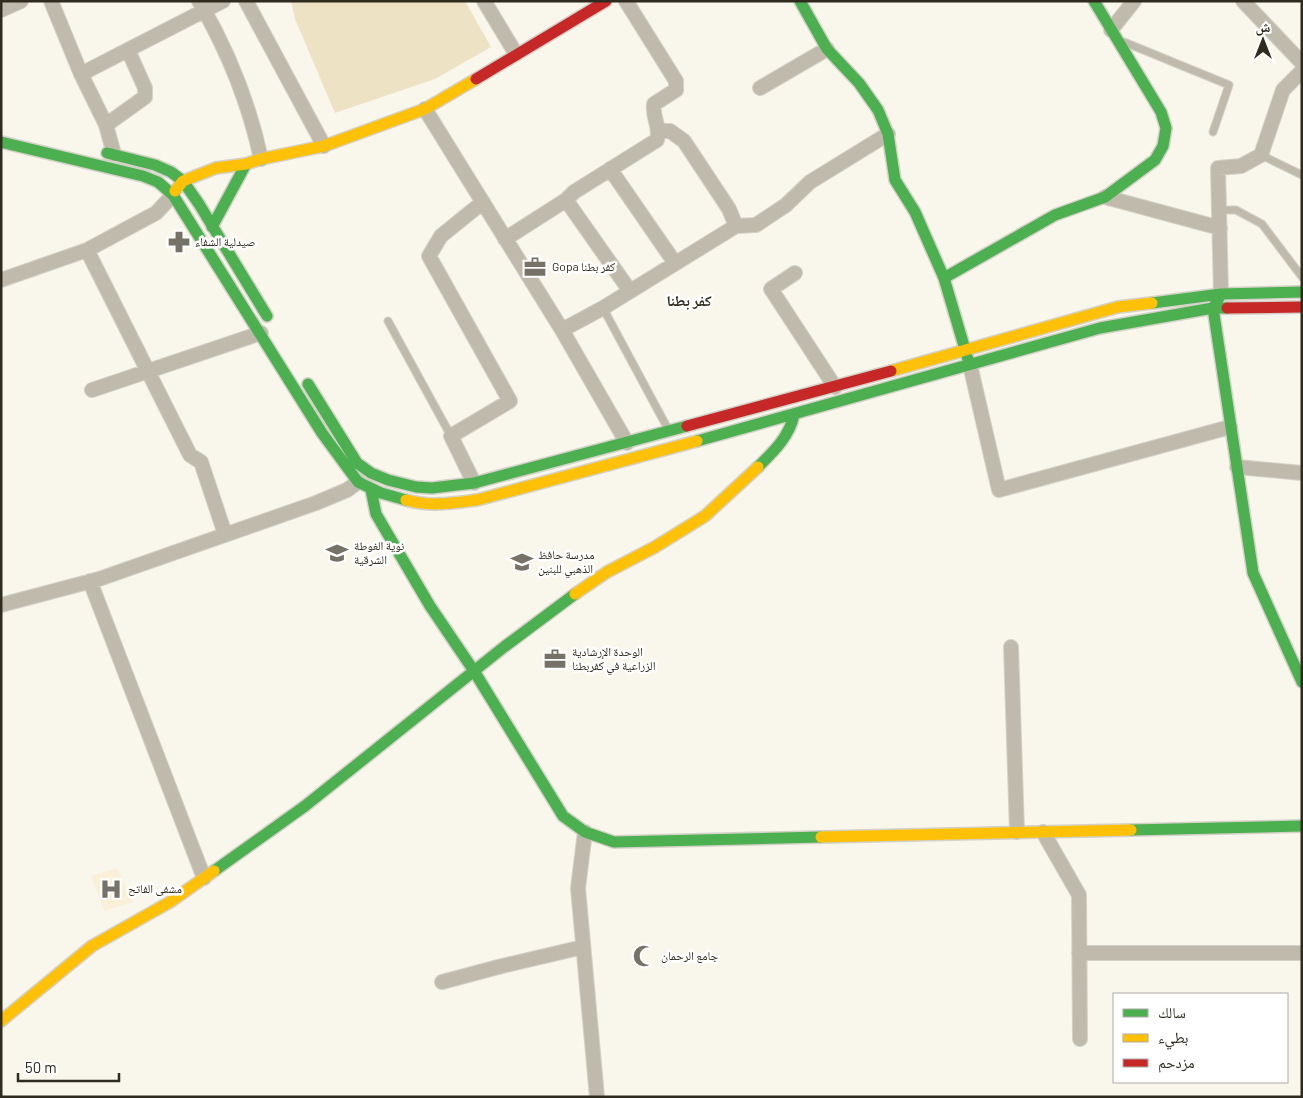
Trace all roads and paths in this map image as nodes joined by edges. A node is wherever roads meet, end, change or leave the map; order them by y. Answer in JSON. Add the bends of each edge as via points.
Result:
{"nodes":[{"id":1,"x":21,"y":1,"type":"edge"},
{"id":2,"x":51,"y":1,"type":"edge"},
{"id":3,"x":223,"y":1,"type":"edge"},
{"id":4,"x":246,"y":1,"type":"edge"},
{"id":5,"x":484,"y":1,"type":"edge"},
{"id":6,"x":606,"y":1,"type":"edge"},
{"id":7,"x":626,"y":1,"type":"edge"},
{"id":8,"x":800,"y":1,"type":"edge"},
{"id":9,"x":1094,"y":1,"type":"edge"},
{"id":10,"x":1134,"y":1,"type":"edge"},
{"id":11,"x":1243,"y":1,"type":"edge"},
{"id":12,"x":202,"y":6,"type":"edge"},
{"id":13,"x":1,"y":10,"type":"edge"},
{"id":14,"x":1114,"y":34,"type":"junction"},
{"id":15,"x":827,"y":49,"type":"junction"},
{"id":16,"x":128,"y":50,"type":"junction"},
{"id":17,"x":516,"y":54,"type":"junction"},
{"id":18,"x":1302,"y":63,"type":"edge"},
{"id":19,"x":1302,"y":71,"type":"edge"},
{"id":20,"x":81,"y":74,"type":"junction"},
{"id":21,"x":760,"y":88,"type":"dead end"},
{"id":22,"x":425,"y":109,"type":"junction"},
{"id":23,"x":106,"y":125,"type":"junction"},
{"id":24,"x":660,"y":131,"type":"junction"},
{"id":25,"x":1213,"y":132,"type":"dead end"},
{"id":26,"x":888,"y":134,"type":"junction"},
{"id":27,"x":1,"y":142,"type":"edge"},
{"id":28,"x":324,"y":146,"type":"junction"},
{"id":29,"x":95,"y":150,"type":"dead end"},
{"id":30,"x":114,"y":154,"type":"junction"},
{"id":31,"x":1261,"y":155,"type":"junction"},
{"id":32,"x":260,"y":159,"type":"junction"},
{"id":33,"x":246,"y":164,"type":"junction"},
{"id":34,"x":610,"y":169,"type":"junction"},
{"id":35,"x":1302,"y":175,"type":"edge"},
{"id":36,"x":183,"y":181,"type":"junction"},
{"id":37,"x":172,"y":195,"type":"junction"},
{"id":38,"x":1105,"y":197,"type":"junction"},
{"id":39,"x":566,"y":200,"type":"junction"},
{"id":40,"x":482,"y":202,"type":"junction"},
{"id":41,"x":1219,"y":210,"type":"junction"},
{"id":42,"x":736,"y":226,"type":"junction"},
{"id":43,"x":212,"y":227,"type":"junction"},
{"id":44,"x":1220,"y":228,"type":"junction"},
{"id":45,"x":505,"y":239,"type":"junction"},
{"id":46,"x":87,"y":250,"type":"junction"},
{"id":47,"x":675,"y":263,"type":"junction"},
{"id":48,"x":795,"y":273,"type":"dead end"},
{"id":49,"x":1302,"y":277,"type":"edge"},
{"id":50,"x":944,"y":278,"type":"junction"},
{"id":51,"x":1,"y":280,"type":"edge"},
{"id":52,"x":630,"y":291,"type":"junction"},
{"id":53,"x":1302,"y":292,"type":"edge"},
{"id":54,"x":1220,"y":294,"type":"junction"},
{"id":55,"x":1302,"y":307,"type":"edge"},
{"id":56,"x":603,"y":308,"type":"junction"},
{"id":57,"x":1213,"y":308,"type":"junction"},
{"id":58,"x":388,"y":321,"type":"dead end"},
{"id":59,"x":270,"y":322,"type":"dead end"},
{"id":60,"x":562,"y":330,"type":"junction"},
{"id":61,"x":261,"y":333,"type":"junction"},
{"id":62,"x":966,"y":350,"type":"junction"},
{"id":63,"x":970,"y":365,"type":"junction"},
{"id":64,"x":301,"y":371,"type":"dead end"},
{"id":65,"x":147,"y":372,"type":"junction"},
{"id":66,"x":835,"y":387,"type":"junction"},
{"id":67,"x":92,"y":390,"type":"dead end"},
{"id":68,"x":794,"y":415,"type":"junction"},
{"id":69,"x":1230,"y":427,"type":"junction"},
{"id":70,"x":670,"y":431,"type":"junction"},
{"id":71,"x":452,"y":436,"type":"junction"},
{"id":72,"x":627,"y":442,"type":"junction"},
{"id":73,"x":1236,"y":467,"type":"junction"},
{"id":74,"x":1302,"y":474,"type":"edge"},
{"id":75,"x":358,"y":482,"type":"junction"},
{"id":76,"x":474,"y":483,"type":"junction"},
{"id":77,"x":371,"y":490,"type":"junction"},
{"id":78,"x":225,"y":534,"type":"junction"},
{"id":79,"x":90,"y":581,"type":"junction"},
{"id":80,"x":1,"y":605,"type":"edge"},
{"id":81,"x":1011,"y":647,"type":"dead end"},
{"id":82,"x":474,"y":671,"type":"junction"},
{"id":83,"x":1302,"y":682,"type":"edge"},
{"id":84,"x":1302,"y":826,"type":"edge"},
{"id":85,"x":585,"y":832,"type":"junction"},
{"id":86,"x":1017,"y":832,"type":"junction"},
{"id":87,"x":1043,"y":832,"type":"junction"},
{"id":88,"x":204,"y":878,"type":"junction"},
{"id":89,"x":583,"y":947,"type":"junction"},
{"id":90,"x":1079,"y":953,"type":"junction"},
{"id":91,"x":1302,"y":953,"type":"edge"},
{"id":92,"x":442,"y":982,"type":"dead end"},
{"id":93,"x":1,"y":1021,"type":"edge"},
{"id":94,"x":1080,"y":1039,"type":"dead end"},
{"id":95,"x":598,"y":1097,"type":"edge"}],
"edges":[{"from":1,"to":13,"type":"street"},
{"from":2,"to":20,"type":"street"},
{"from":3,"to":12,"type":"street"},
{"from":4,"to":28,"type":"street"},
{"from":5,"to":17,"type":"street"},
{"from":6,"to":17,"type":"street"},
{"from":7,"to":24,"type":"street","via":[[676,82],[676,90],[654,104],[653,114]]},
{"from":8,"to":15,"type":"street"},
{"from":9,"to":14,"type":"street"},
{"from":10,"to":14,"type":"street"},
{"from":11,"to":18,"type":"street"},
{"from":12,"to":16,"type":"street"},
{"from":12,"to":32,"type":"street","via":[[238,78],[254,124]]},
{"from":14,"to":25,"type":"lane","via":[[1229,85]]},
{"from":14,"to":38,"type":"street","via":[[1161,112],[1166,128],[1163,146],[1155,160]]},
{"from":15,"to":21,"type":"street"},
{"from":15,"to":26,"type":"street","via":[[860,83],[878,110]]},
{"from":16,"to":20,"type":"street"},
{"from":16,"to":23,"type":"street","via":[[145,88],[145,97]]},
{"from":17,"to":22,"type":"street"},
{"from":19,"to":31,"type":"street","via":[[1283,90]]},
{"from":20,"to":23,"type":"street"},
{"from":22,"to":28,"type":"street"},
{"from":22,"to":40,"type":"street"},
{"from":23,"to":30,"type":"street"},
{"from":24,"to":34,"type":"street","via":[[657,140]]},
{"from":24,"to":42,"type":"street","via":[[670,131],[684,141]]},
{"from":26,"to":42,"type":"street","via":[[810,182],[756,225]]},
{"from":26,"to":50,"type":"street","via":[[895,180],[915,212]]},
{"from":27,"to":37,"type":"street","via":[[135,174],[158,182]]},
{"from":28,"to":32,"type":"street"},
{"from":29,"to":30,"type":"street"},
{"from":30,"to":36,"type":"street","via":[[155,165]]},
{"from":31,"to":35,"type":"lane"},
{"from":31,"to":41,"type":"street","via":[[1241,166],[1218,168]]},
{"from":32,"to":33,"type":"street"},
{"from":33,"to":36,"type":"street","via":[[216,168]]},
{"from":33,"to":43,"type":"street"},
{"from":34,"to":39,"type":"street"},
{"from":34,"to":47,"type":"street"},
{"from":36,"to":37,"type":"street"},
{"from":36,"to":43,"type":"street"},
{"from":37,"to":46,"type":"street","via":[[156,213]]},
{"from":37,"to":61,"type":"street"},
{"from":38,"to":44,"type":"street"},
{"from":38,"to":50,"type":"street","via":[[1055,215]]},
{"from":39,"to":45,"type":"street"},
{"from":39,"to":52,"type":"street"},
{"from":40,"to":45,"type":"street"},
{"from":40,"to":71,"type":"street","via":[[442,236],[429,256],[510,401]]},
{"from":41,"to":44,"type":"street"},
{"from":41,"to":49,"type":"lane","via":[[1236,210],[1262,224]]},
{"from":42,"to":47,"type":"street"},
{"from":43,"to":59,"type":"street"},
{"from":44,"to":54,"type":"street"},
{"from":45,"to":60,"type":"street"},
{"from":46,"to":51,"type":"street"},
{"from":46,"to":65,"type":"street"},
{"from":47,"to":52,"type":"street"},
{"from":48,"to":66,"type":"street","via":[[772,289]]},
{"from":50,"to":62,"type":"street"},
{"from":52,"to":56,"type":"street"},
{"from":53,"to":54,"type":"street"},
{"from":54,"to":57,"type":"street"},
{"from":54,"to":62,"type":"street","via":[[1118,307]]},
{"from":55,"to":57,"type":"street"},
{"from":56,"to":60,"type":"street"},
{"from":56,"to":70,"type":"lane"},
{"from":57,"to":63,"type":"street","via":[[1100,328]]},
{"from":57,"to":69,"type":"street"},
{"from":58,"to":71,"type":"lane"},
{"from":60,"to":72,"type":"street"},
{"from":61,"to":65,"type":"street"},
{"from":61,"to":75,"type":"street","via":[[322,433]]},
{"from":62,"to":63,"type":"street"},
{"from":62,"to":66,"type":"street"},
{"from":63,"to":68,"type":"street"},
{"from":63,"to":69,"type":"street","via":[[999,490]]},
{"from":64,"to":76,"type":"street","via":[[357,463],[371,473],[416,487]]},
{"from":65,"to":67,"type":"street"},
{"from":65,"to":78,"type":"street","via":[[190,455],[201,462]]},
{"from":66,"to":70,"type":"street"},
{"from":68,"to":77,"type":"street","via":[[477,500],[419,504]]},
{"from":68,"to":82,"type":"street","via":[[791,428],[779,446],[705,516],[608,572]]},
{"from":69,"to":73,"type":"street"},
{"from":70,"to":72,"type":"street"},
{"from":71,"to":76,"type":"street"},
{"from":72,"to":76,"type":"street"},
{"from":73,"to":74,"type":"street"},
{"from":73,"to":83,"type":"street","via":[[1253,573]]},
{"from":75,"to":77,"type":"street"},
{"from":75,"to":78,"type":"street","via":[[316,503]]},
{"from":77,"to":82,"type":"street","via":[[376,514],[430,606]]},
{"from":78,"to":79,"type":"street"},
{"from":79,"to":80,"type":"street"},
{"from":79,"to":88,"type":"street"},
{"from":81,"to":86,"type":"street"},
{"from":82,"to":85,"type":"street","via":[[563,816]]},
{"from":82,"to":88,"type":"street","via":[[305,806]]},
{"from":84,"to":87,"type":"street"},
{"from":85,"to":86,"type":"street","via":[[614,842]]},
{"from":85,"to":89,"type":"street","via":[[578,888]]},
{"from":86,"to":87,"type":"street"},
{"from":87,"to":90,"type":"street","via":[[1079,895]]},
{"from":88,"to":93,"type":"street","via":[[170,902],[92,946]]},
{"from":89,"to":92,"type":"street"},
{"from":89,"to":95,"type":"street"},
{"from":90,"to":91,"type":"street"},
{"from":90,"to":94,"type":"street"}]}
